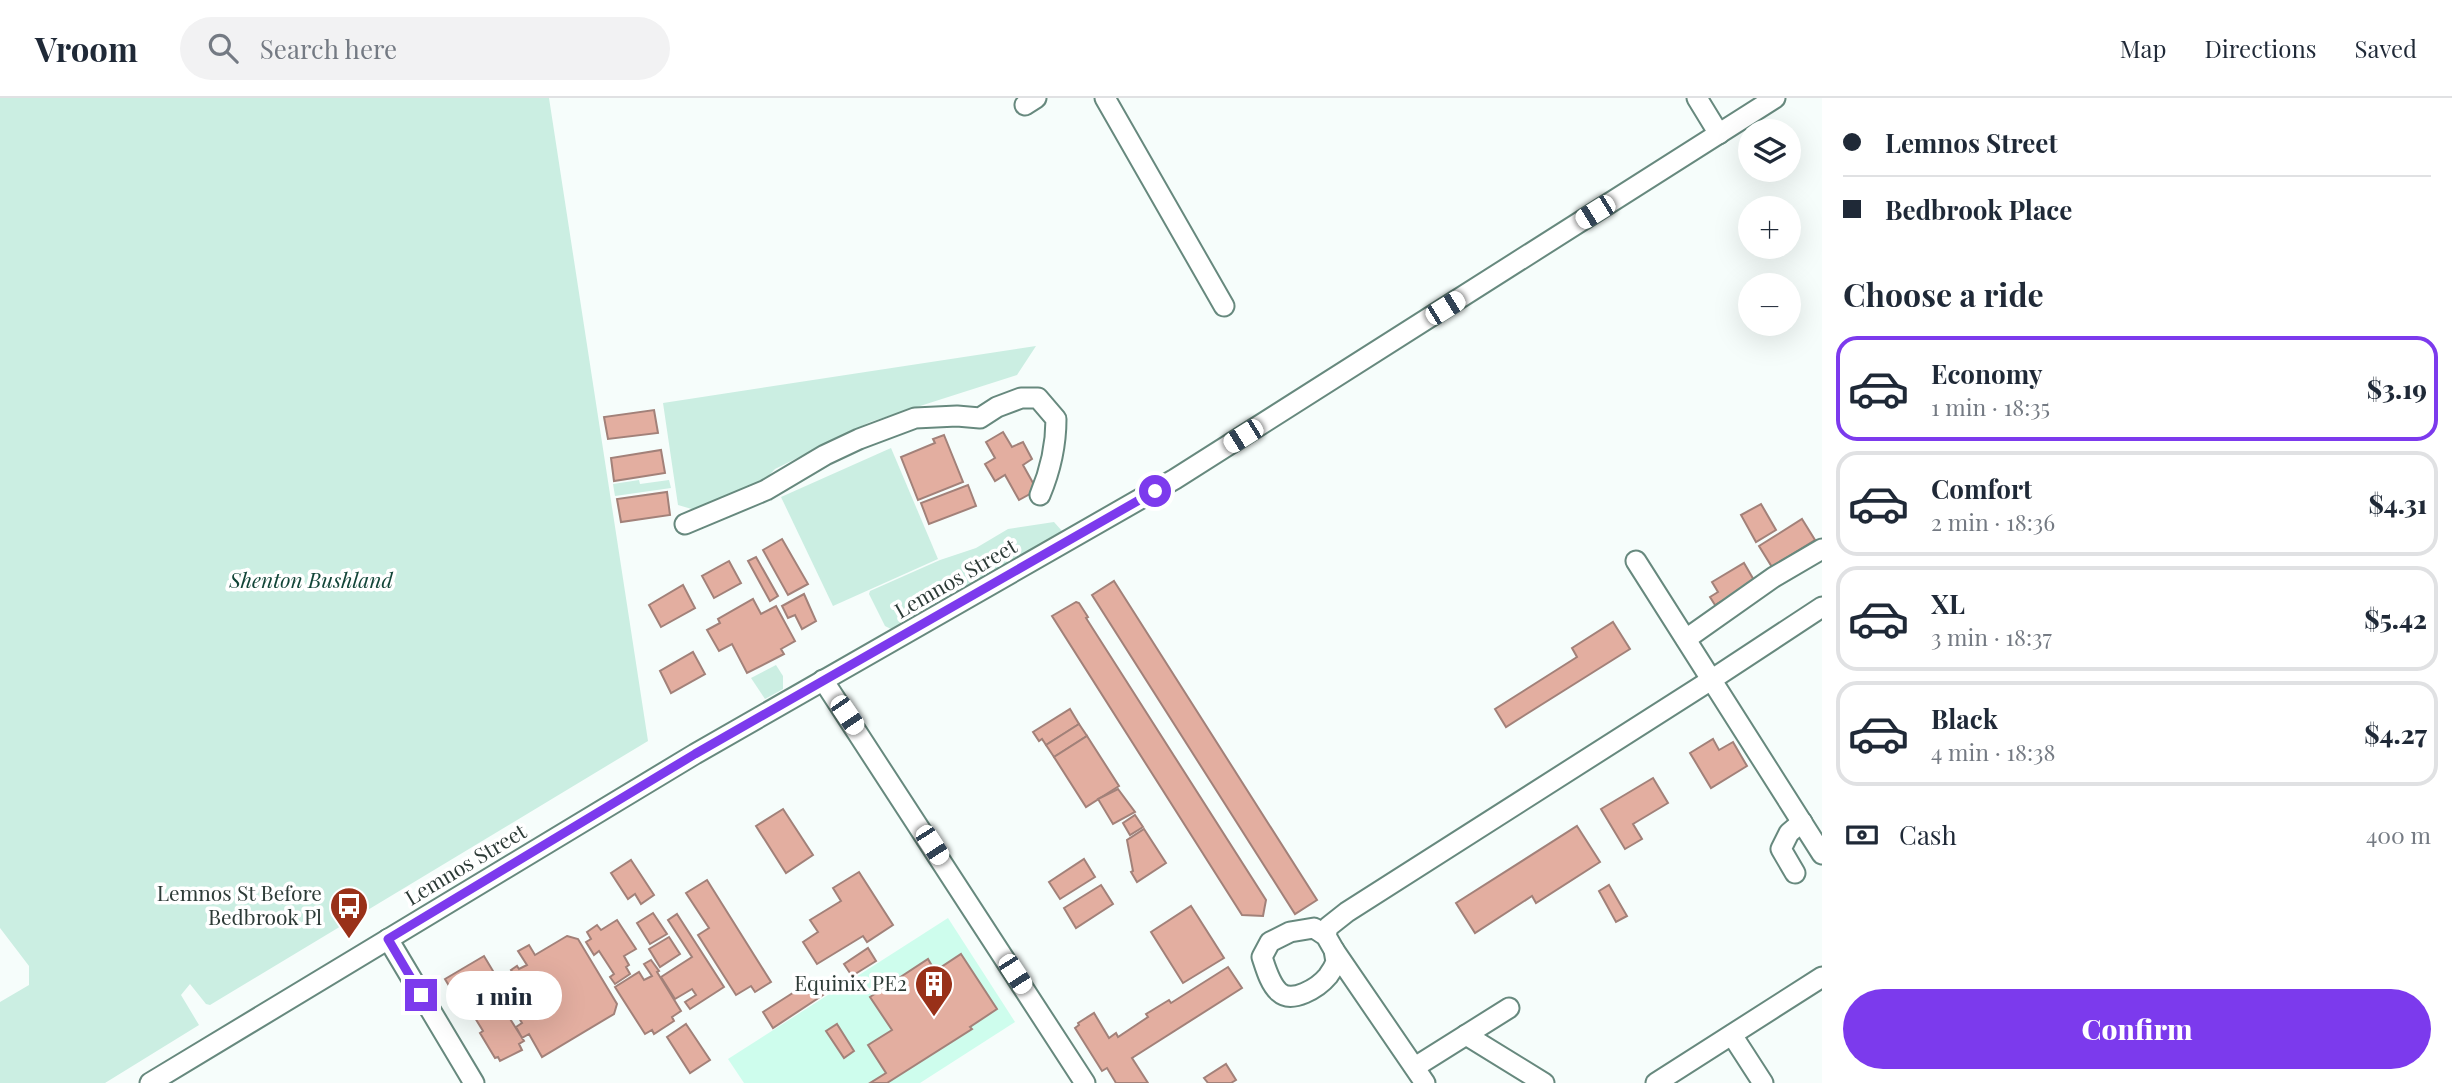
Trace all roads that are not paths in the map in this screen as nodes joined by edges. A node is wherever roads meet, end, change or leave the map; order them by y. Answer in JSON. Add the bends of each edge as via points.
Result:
{"nodes":[{"id":1,"x":1105,"y":98,"type":"edge"},
{"id":2,"x":1697,"y":98,"type":"edge"},
{"id":3,"x":1775,"y":98,"type":"edge"},
{"id":4,"x":1719,"y":134,"type":"junction"},
{"id":5,"x":1224,"y":306,"type":"dead end"},
{"id":6,"x":1040,"y":495,"type":"dead end"},
{"id":7,"x":685,"y":524,"type":"dead end"},
{"id":8,"x":1822,"y":549,"type":"edge"},
{"id":9,"x":1636,"y":561,"type":"dead end"},
{"id":10,"x":1822,"y":607,"type":"edge"},
{"id":11,"x":1686,"y":639,"type":"junction"},
{"id":12,"x":823,"y":680,"type":"junction"},
{"id":13,"x":1712,"y":680,"type":"junction"},
{"id":14,"x":1802,"y":822,"type":"junction"},
{"id":15,"x":1822,"y":854,"type":"edge"},
{"id":16,"x":1795,"y":873,"type":"dead end"},
{"id":17,"x":388,"y":939,"type":"junction"},
{"id":18,"x":1822,"y":977,"type":"edge"},
{"id":19,"x":1509,"y":1008,"type":"dead end"},
{"id":20,"x":1466,"y":1035,"type":"junction"},
{"id":21,"x":1732,"y":1035,"type":"junction"},
{"id":22,"x":1420,"y":1075,"type":"edge"},
{"id":23,"x":150,"y":1083,"type":"edge"},
{"id":24,"x":474,"y":1083,"type":"edge"},
{"id":25,"x":1085,"y":1083,"type":"edge"},
{"id":26,"x":1544,"y":1083,"type":"edge"},
{"id":27,"x":1656,"y":1083,"type":"edge"},
{"id":28,"x":1763,"y":1083,"type":"edge"}],
"edges":[{"from":1,"to":5,"type":"street"},
{"from":2,"to":4,"type":"street"},
{"from":3,"to":4,"type":"street","name":"Lemnos Street"},
{"from":4,"to":12,"type":"street","name":"Lemnos Street","via":[[1175,479]]},
{"from":6,"to":7,"type":"street","via":[[1056,444],[1056,419],[1038,398],[1021,398],[981,418],[915,418],[895,425]]},
{"from":8,"to":11,"type":"street"},
{"from":9,"to":11,"type":"street"},
{"from":10,"to":13,"type":"street"},
{"from":11,"to":13,"type":"street"},
{"from":12,"to":17,"type":"street","name":"Lemnos Street"},
{"from":12,"to":25,"type":"street"},
{"from":13,"to":14,"type":"street"},
{"from":13,"to":22,"type":"street","via":[[1328,927],[1330,943]]},
{"from":14,"to":15,"type":"street"},
{"from":14,"to":16,"type":"street","via":[[1789,833],[1781,849]]},
{"from":17,"to":23,"type":"street","name":"Lemnos Street"},
{"from":17,"to":24,"type":"street"},
{"from":18,"to":21,"type":"street"},
{"from":19,"to":20,"type":"street"},
{"from":20,"to":22,"type":"street"},
{"from":20,"to":26,"type":"street"},
{"from":21,"to":27,"type":"street"},
{"from":21,"to":28,"type":"street"}]}
